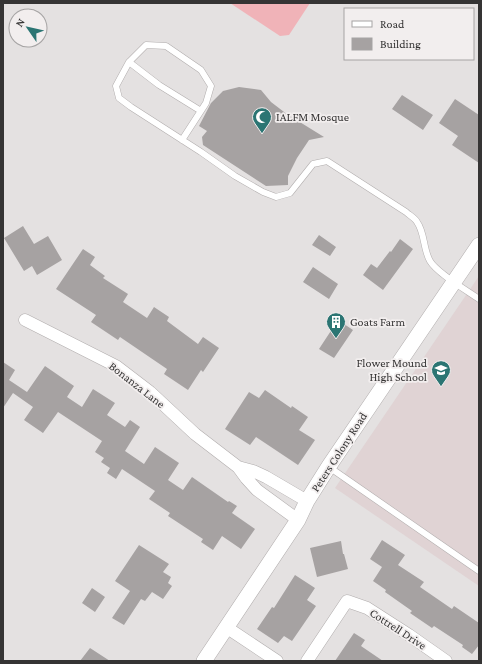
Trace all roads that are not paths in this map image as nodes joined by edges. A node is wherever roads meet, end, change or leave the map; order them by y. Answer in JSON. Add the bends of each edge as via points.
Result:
{"nodes":[{"id":1,"x":129,"y":62,"type":"junction"},
{"id":2,"x":201,"y":111,"type":"junction"},
{"id":3,"x":182,"y":140,"type":"junction"},
{"id":4,"x":479,"y":245,"type":"edge"},
{"id":5,"x":454,"y":282,"type":"junction"},
{"id":6,"x":479,"y":299,"type":"edge"},
{"id":7,"x":25,"y":320,"type":"dead end"},
{"id":8,"x":329,"y":466,"type":"junction"},
{"id":9,"x":238,"y":467,"type":"junction"},
{"id":10,"x":307,"y":501,"type":"junction"},
{"id":11,"x":298,"y":520,"type":"junction"},
{"id":12,"x":479,"y":571,"type":"edge"},
{"id":13,"x":226,"y":627,"type":"junction"},
{"id":14,"x":204,"y":661,"type":"edge"},
{"id":15,"x":277,"y":661,"type":"edge"},
{"id":16,"x":307,"y":661,"type":"edge"},
{"id":17,"x":446,"y":661,"type":"edge"}],
"edges":[{"from":1,"to":2,"type":"lane","via":[[158,85]]},
{"from":1,"to":2,"type":"lane","via":[[146,45],[166,46],[201,70],[211,86],[206,104]]},
{"from":1,"to":3,"type":"lane","via":[[116,86],[119,98]]},
{"from":2,"to":3,"type":"lane"},
{"from":3,"to":5,"type":"lane","via":[[235,176],[276,197],[290,193],[313,164],[327,161],[406,212],[417,222],[431,263]]},
{"from":4,"to":5,"type":"street","name":"Peters Colony Road"},
{"from":5,"to":6,"type":"lane"},
{"from":5,"to":8,"type":"street","name":"Peters Colony Road"},
{"from":7,"to":9,"type":"street","name":"Bonanza Lane","via":[[116,366],[150,392],[195,434]]},
{"from":8,"to":10,"type":"street","name":"Peters Colony Road"},
{"from":8,"to":12,"type":"lane"},
{"from":9,"to":10,"type":"street","name":"Bonanza Lane","via":[[266,476]]},
{"from":9,"to":11,"type":"street","name":"Bonanza Lane","via":[[257,490]]},
{"from":10,"to":11,"type":"street","name":"Peters Colony Road"},
{"from":11,"to":13,"type":"street","name":"Peters Colony Road"},
{"from":13,"to":14,"type":"street","name":"Peters Colony Road"},
{"from":13,"to":15,"type":"street"},
{"from":16,"to":17,"type":"street","name":"Cottrell Drive","via":[[347,601],[367,608]]}]}
